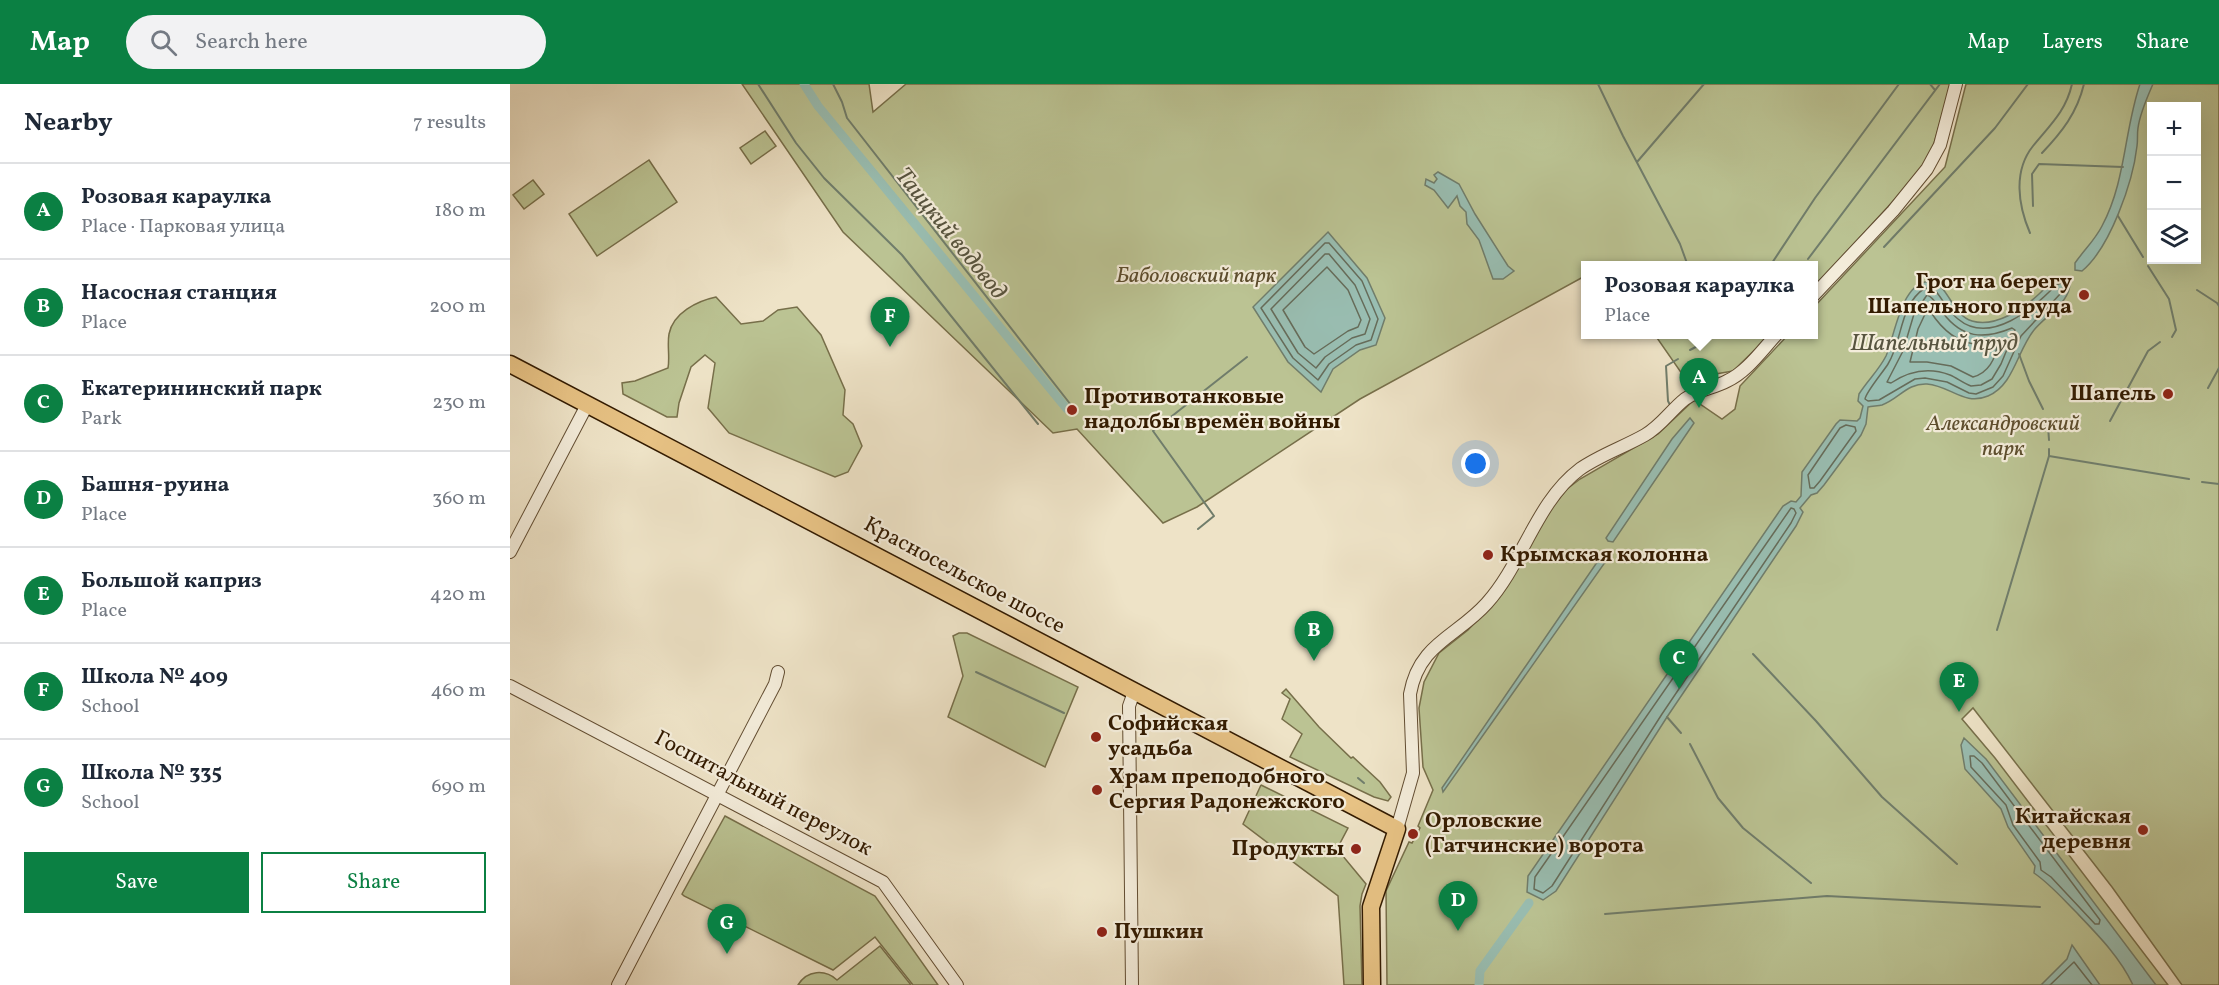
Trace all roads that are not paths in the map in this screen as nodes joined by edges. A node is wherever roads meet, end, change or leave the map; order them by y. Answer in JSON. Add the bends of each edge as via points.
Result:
{"nodes":[{"id":1,"x":1956,"y":84,"type":"edge"},
{"id":2,"x":1818,"y":291,"type":"edge"},
{"id":3,"x":1772,"y":339,"type":"edge"},
{"id":4,"x":510,"y":364,"type":"edge"},
{"id":5,"x":587,"y":405,"type":"junction"},
{"id":6,"x":510,"y":552,"type":"edge"},
{"id":7,"x":778,"y":672,"type":"dead end"},
{"id":8,"x":510,"y":686,"type":"edge"},
{"id":9,"x":1134,"y":692,"type":"junction"},
{"id":10,"x":718,"y":794,"type":"junction"},
{"id":11,"x":1397,"y":829,"type":"junction"},
{"id":12,"x":618,"y":985,"type":"edge"},
{"id":13,"x":957,"y":985,"type":"edge"},
{"id":14,"x":1132,"y":985,"type":"edge"},
{"id":15,"x":1372,"y":985,"type":"edge"}],
"edges":[{"from":1,"to":2,"type":"street","via":[[1940,145],[1927,170]]},
{"from":3,"to":11,"type":"street","via":[[1730,380],[1685,399],[1656,428],[1570,478],[1487,603],[1436,644],[1424,659],[1410,694],[1413,773]]},
{"from":4,"to":5,"type":"main road","name":"Красносельское шоссе"},
{"from":5,"to":6,"type":"street"},
{"from":5,"to":9,"type":"main road","name":"Красносельское шоссе"},
{"from":7,"to":10,"type":"street"},
{"from":8,"to":10,"type":"street","name":"Госпитальный переулок"},
{"from":9,"to":11,"type":"main road","name":"Красносельское шоссе"},
{"from":9,"to":14,"type":"street","via":[[1129,706]]},
{"from":10,"to":12,"type":"street"},
{"from":10,"to":13,"type":"street","name":"Госпитальный переулок","via":[[883,882]]},
{"from":11,"to":15,"type":"main road","via":[[1371,907]]}]}
